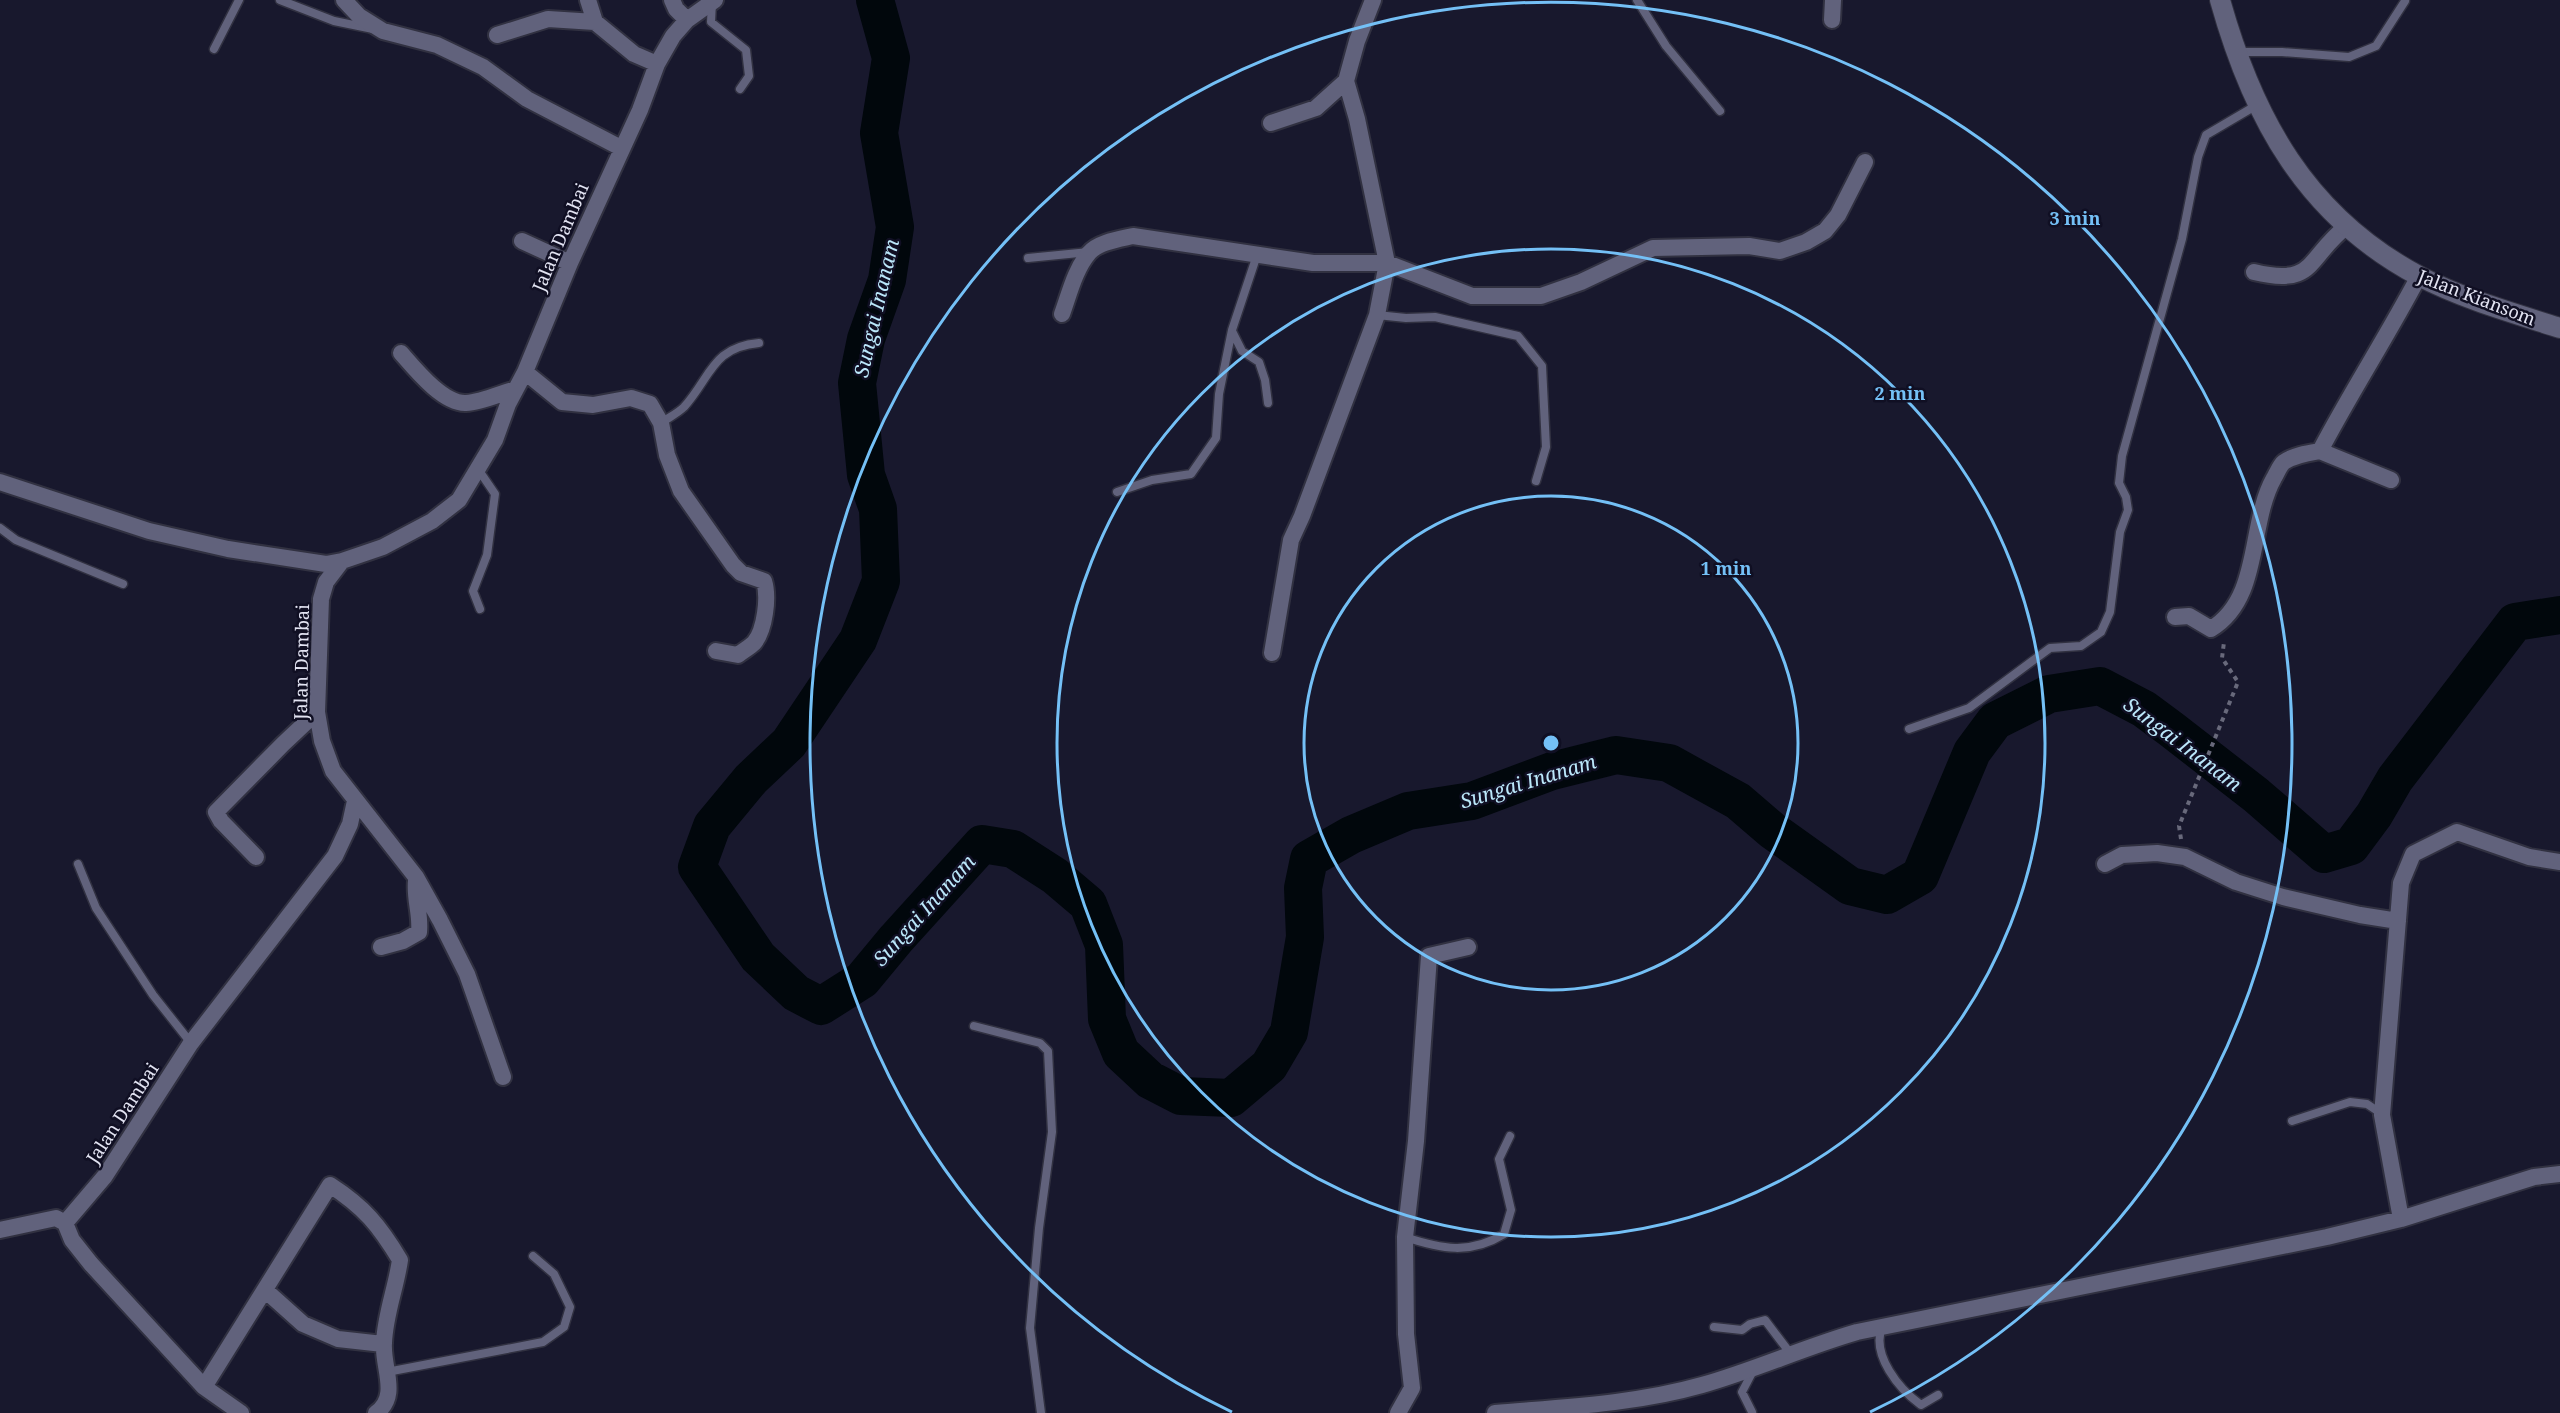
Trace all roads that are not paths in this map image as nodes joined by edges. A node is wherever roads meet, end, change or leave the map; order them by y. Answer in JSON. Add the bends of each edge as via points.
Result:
{"nodes":[{"id":1,"x":239,"y":0,"type":"edge"},
{"id":2,"x":280,"y":0,"type":"edge"},
{"id":3,"x":344,"y":0,"type":"edge"},
{"id":4,"x":588,"y":0,"type":"edge"},
{"id":5,"x":672,"y":0,"type":"edge"},
{"id":6,"x":1373,"y":0,"type":"edge"},
{"id":7,"x":1637,"y":0,"type":"edge"},
{"id":8,"x":1833,"y":0,"type":"edge"},
{"id":9,"x":2220,"y":0,"type":"edge"},
{"id":10,"x":713,"y":1,"type":"edge"},
{"id":11,"x":2405,"y":1,"type":"edge"},
{"id":12,"x":687,"y":20,"type":"junction"},
{"id":13,"x":1832,"y":20,"type":"dead end"},
{"id":14,"x":595,"y":22,"type":"junction"},
{"id":15,"x":383,"y":31,"type":"junction"},
{"id":16,"x":496,"y":35,"type":"dead end"},
{"id":17,"x":214,"y":49,"type":"dead end"},
{"id":18,"x":2235,"y":52,"type":"junction"},
{"id":19,"x":657,"y":64,"type":"junction"},
{"id":20,"x":1347,"y":81,"type":"junction"},
{"id":21,"x":740,"y":90,"type":"dead end"},
{"id":22,"x":2257,"y":105,"type":"junction"},
{"id":23,"x":1720,"y":111,"type":"dead end"},
{"id":24,"x":1271,"y":123,"type":"dead end"},
{"id":25,"x":621,"y":148,"type":"junction"},
{"id":26,"x":1865,"y":162,"type":"dead end"},
{"id":27,"x":2347,"y":226,"type":"junction"},
{"id":28,"x":522,"y":241,"type":"dead end"},
{"id":29,"x":1090,"y":252,"type":"junction"},
{"id":30,"x":1257,"y":255,"type":"junction"},
{"id":31,"x":1028,"y":258,"type":"dead end"},
{"id":32,"x":570,"y":263,"type":"junction"},
{"id":33,"x":1387,"y":263,"type":"junction"},
{"id":34,"x":2254,"y":272,"type":"dead end"},
{"id":35,"x":2419,"y":276,"type":"junction"},
{"id":36,"x":1062,"y":314,"type":"dead end"},
{"id":37,"x":1377,"y":315,"type":"junction"},
{"id":38,"x":2560,"y":328,"type":"edge"},
{"id":39,"x":1232,"y":330,"type":"junction"},
{"id":40,"x":759,"y":344,"type":"dead end"},
{"id":41,"x":401,"y":353,"type":"dead end"},
{"id":42,"x":525,"y":372,"type":"junction"},
{"id":43,"x":516,"y":388,"type":"junction"},
{"id":44,"x":1268,"y":403,"type":"dead end"},
{"id":45,"x":661,"y":423,"type":"junction"},
{"id":46,"x":2320,"y":451,"type":"junction"},
{"id":47,"x":478,"y":469,"type":"junction"},
{"id":48,"x":2391,"y":480,"type":"dead end"},
{"id":49,"x":1536,"y":481,"type":"dead end"},
{"id":50,"x":0,"y":482,"type":"edge"},
{"id":51,"x":1117,"y":492,"type":"dead end"},
{"id":52,"x":0,"y":528,"type":"edge"},
{"id":53,"x":342,"y":561,"type":"junction"},
{"id":54,"x":123,"y":584,"type":"dead end"},
{"id":55,"x":480,"y":609,"type":"dead end"},
{"id":56,"x":2175,"y":617,"type":"dead end"},
{"id":57,"x":716,"y":651,"type":"dead end"},
{"id":58,"x":1272,"y":653,"type":"dead end"},
{"id":59,"x":317,"y":712,"type":"junction"},
{"id":60,"x":1909,"y":729,"type":"dead end"},
{"id":61,"x":355,"y":801,"type":"junction"},
{"id":62,"x":256,"y":857,"type":"dead end"},
{"id":63,"x":2560,"y":862,"type":"edge"},
{"id":64,"x":78,"y":864,"type":"dead end"},
{"id":65,"x":2105,"y":864,"type":"dead end"},
{"id":66,"x":416,"y":877,"type":"junction"},
{"id":67,"x":2397,"y":921,"type":"junction"},
{"id":68,"x":381,"y":947,"type":"dead end"},
{"id":69,"x":1468,"y":947,"type":"dead end"},
{"id":70,"x":974,"y":1026,"type":"dead end"},
{"id":71,"x":191,"y":1043,"type":"junction"},
{"id":72,"x":503,"y":1077,"type":"dead end"},
{"id":73,"x":2382,"y":1115,"type":"junction"},
{"id":74,"x":2292,"y":1121,"type":"dead end"},
{"id":75,"x":1510,"y":1136,"type":"dead end"},
{"id":76,"x":2560,"y":1174,"type":"edge"},
{"id":77,"x":2401,"y":1219,"type":"junction"},
{"id":78,"x":65,"y":1223,"type":"junction"},
{"id":79,"x":0,"y":1230,"type":"edge"},
{"id":80,"x":1405,"y":1237,"type":"junction"},
{"id":81,"x":533,"y":1256,"type":"dead end"},
{"id":82,"x":265,"y":1290,"type":"junction"},
{"id":83,"x":1882,"y":1326,"type":"junction"},
{"id":84,"x":1714,"y":1327,"type":"dead end"},
{"id":85,"x":383,"y":1344,"type":"junction"},
{"id":86,"x":1790,"y":1353,"type":"junction"},
{"id":87,"x":1755,"y":1366,"type":"junction"},
{"id":88,"x":387,"y":1372,"type":"junction"},
{"id":89,"x":204,"y":1387,"type":"junction"},
{"id":90,"x":1938,"y":1395,"type":"dead end"},
{"id":91,"x":1584,"y":1409,"type":"edge"},
{"id":92,"x":1752,"y":1412,"type":"edge"},
{"id":93,"x":241,"y":1413,"type":"edge"},
{"id":94,"x":376,"y":1413,"type":"edge"},
{"id":95,"x":1041,"y":1413,"type":"edge"},
{"id":96,"x":1398,"y":1413,"type":"edge"},
{"id":97,"x":1495,"y":1413,"type":"edge"}],
"edges":[{"from":1,"to":17,"type":"lane"},
{"from":2,"to":15,"type":"lane","via":[[357,28]]},
{"from":3,"to":15,"type":"street","via":[[359,16]]},
{"from":4,"to":14,"type":"street"},
{"from":5,"to":12,"type":"street"},
{"from":6,"to":20,"type":"street"},
{"from":7,"to":23,"type":"lane","via":[[1666,46]]},
{"from":8,"to":13,"type":"street"},
{"from":9,"to":18,"type":"street","name":"Jalan Kiansom"},
{"from":10,"to":12,"type":"street","name":"Jalan Dambai"},
{"from":10,"to":21,"type":"lane","via":[[711,22],[746,50],[749,76]]},
{"from":11,"to":18,"type":"lane","via":[[2376,46],[2349,57]]},
{"from":12,"to":19,"type":"street","name":"Jalan Dambai"},
{"from":14,"to":16,"type":"street","via":[[548,19]]},
{"from":14,"to":19,"type":"street","via":[[634,54]]},
{"from":15,"to":25,"type":"street","via":[[437,45],[483,67],[527,99]]},
{"from":18,"to":22,"type":"street","name":"Jalan Kiansom"},
{"from":19,"to":25,"type":"street","name":"Jalan Dambai"},
{"from":20,"to":24,"type":"street","via":[[1316,108]]},
{"from":20,"to":33,"type":"street"},
{"from":22,"to":27,"type":"street","name":"Jalan Kiansom","via":[[2301,177]]},
{"from":22,"to":60,"type":"lane","via":[[2206,135],[2198,157],[2182,240],[2122,456],[2119,483],[2127,497],[2128,510],[2120,532],[2110,612],[2101,632],[2081,646],[2050,648],[1969,708]]},
{"from":25,"to":32,"type":"street","name":"Jalan Dambai"},
{"from":26,"to":33,"type":"street","via":[[1849,197],[1825,231],[1780,251],[1749,246],[1653,248],[1541,296],[1472,296]]},
{"from":27,"to":34,"type":"street","via":[[2329,240],[2304,272],[2283,277]]},
{"from":27,"to":35,"type":"street","name":"Jalan Kiansom"},
{"from":28,"to":32,"type":"street"},
{"from":29,"to":30,"type":"street","via":[[1133,236]]},
{"from":29,"to":31,"type":"lane"},
{"from":29,"to":36,"type":"street"},
{"from":30,"to":33,"type":"street","via":[[1313,263]]},
{"from":30,"to":39,"type":"lane"},
{"from":32,"to":42,"type":"street","name":"Jalan Dambai"},
{"from":33,"to":37,"type":"street"},
{"from":35,"to":38,"type":"street","name":"Jalan Kiansom"},
{"from":35,"to":46,"type":"street"},
{"from":37,"to":49,"type":"lane","via":[[1435,317],[1518,336],[1542,366],[1546,447]]},
{"from":37,"to":58,"type":"street","via":[[1291,540]]},
{"from":39,"to":44,"type":"lane","via":[[1242,351],[1259,362]]},
{"from":39,"to":51,"type":"lane","via":[[1219,393],[1216,438],[1191,474],[1152,480]]},
{"from":40,"to":45,"type":"lane","via":[[741,345],[711,367],[682,409]]},
{"from":41,"to":43,"type":"street","via":[[444,395],[465,404]]},
{"from":42,"to":43,"type":"street","name":"Jalan Dambai"},
{"from":42,"to":45,"type":"street","via":[[562,402],[593,405],[631,398],[650,404]]},
{"from":43,"to":47,"type":"street","name":"Jalan Dambai","via":[[495,440]]},
{"from":45,"to":57,"type":"street","via":[[667,455],[681,491],[733,565],[741,573],[764,581],[766,589],[762,625],[754,642],[738,655]]},
{"from":46,"to":48,"type":"street"},
{"from":46,"to":56,"type":"street","via":[[2283,463],[2268,489],[2246,583],[2224,621],[2211,629],[2189,616]]},
{"from":47,"to":53,"type":"street","name":"Jalan Dambai","via":[[459,500],[432,520],[383,547]]},
{"from":47,"to":55,"type":"lane","via":[[495,494],[487,555],[473,591]]},
{"from":50,"to":53,"type":"street","via":[[149,531],[228,549],[326,564]]},
{"from":52,"to":54,"type":"lane","via":[[16,540]]},
{"from":53,"to":59,"type":"street","name":"Jalan Dambai","via":[[326,582],[321,599]]},
{"from":59,"to":61,"type":"street","name":"Jalan Dambai","via":[[333,771]]},
{"from":59,"to":62,"type":"street","via":[[216,813]]},
{"from":61,"to":66,"type":"street"},
{"from":61,"to":71,"type":"street","name":"Jalan Dambai","via":[[350,824],[335,856]]},
{"from":63,"to":67,"type":"street","via":[[2529,857],[2457,832],[2413,854],[2401,883]]},
{"from":64,"to":71,"type":"lane","via":[[96,908]]},
{"from":65,"to":67,"type":"street","via":[[2122,855],[2185,857],[2236,882],[2283,897]]},
{"from":66,"to":68,"type":"street","via":[[418,932]]},
{"from":66,"to":72,"type":"street","via":[[467,974]]},
{"from":67,"to":73,"type":"street"},
{"from":69,"to":80,"type":"street","via":[[1429,956]]},
{"from":70,"to":95,"type":"lane","via":[[1040,1042],[1048,1051],[1052,1132],[1030,1328]]},
{"from":71,"to":78,"type":"street","name":"Jalan Dambai","via":[[105,1176]]},
{"from":73,"to":74,"type":"lane","via":[[2367,1104],[2350,1102]]},
{"from":73,"to":77,"type":"street"},
{"from":75,"to":80,"type":"lane","via":[[1499,1159],[1511,1210],[1504,1234],[1470,1248],[1438,1248]]},
{"from":76,"to":77,"type":"street","via":[[2534,1178]]},
{"from":77,"to":83,"type":"street","via":[[2327,1238]]},
{"from":78,"to":79,"type":"street","via":[[56,1218]]},
{"from":78,"to":89,"type":"street","via":[[72,1240],[91,1264]]},
{"from":80,"to":96,"type":"street","via":[[1406,1334],[1412,1388]]},
{"from":81,"to":88,"type":"lane","via":[[554,1274],[570,1307],[564,1327],[543,1342]]},
{"from":82,"to":85,"type":"street","via":[[303,1324],[338,1339]]},
{"from":82,"to":85,"type":"street","via":[[330,1185],[356,1202],[383,1231],[400,1260]]},
{"from":82,"to":89,"type":"street"},
{"from":83,"to":86,"type":"street"},
{"from":83,"to":90,"type":"lane","via":[[1878,1337],[1882,1358],[1910,1397],[1921,1405]]},
{"from":84,"to":86,"type":"lane","via":[[1742,1330],[1765,1320]]},
{"from":85,"to":88,"type":"street"},
{"from":86,"to":87,"type":"street"},
{"from":87,"to":91,"type":"street","via":[[1703,1385]]},
{"from":87,"to":92,"type":"lane","via":[[1742,1392]]},
{"from":88,"to":94,"type":"street","via":[[390,1393]]},
{"from":89,"to":93,"type":"street"},
{"from":91,"to":97,"type":"street"}]}
